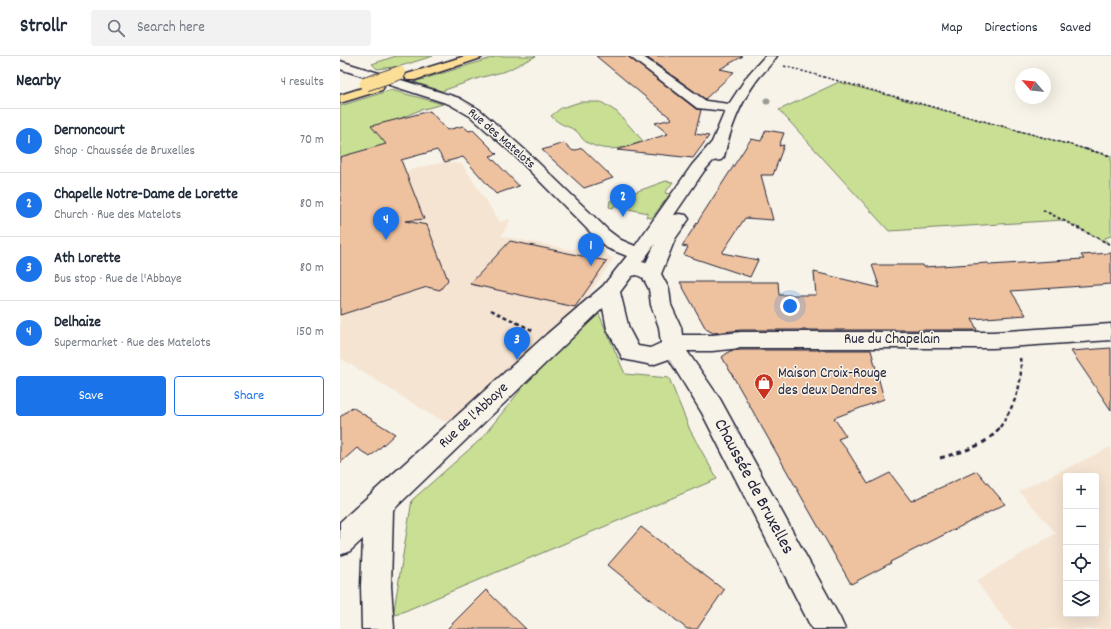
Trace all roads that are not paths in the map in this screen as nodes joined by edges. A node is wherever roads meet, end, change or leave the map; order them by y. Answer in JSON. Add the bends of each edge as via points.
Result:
{"nodes":[{"id":1,"x":454,"y":56,"type":"edge"},
{"id":2,"x":477,"y":56,"type":"edge"},
{"id":3,"x":635,"y":56,"type":"edge"},
{"id":4,"x":768,"y":59,"type":"edge"},
{"id":5,"x":342,"y":67,"type":"edge"},
{"id":6,"x":405,"y":75,"type":"junction"},
{"id":7,"x":372,"y":85,"type":"junction"},
{"id":8,"x":340,"y":92,"type":"edge"},
{"id":9,"x":340,"y":99,"type":"edge"},
{"id":10,"x":734,"y":108,"type":"junction"},
{"id":11,"x":719,"y":144,"type":"junction"},
{"id":12,"x":638,"y":254,"type":"junction"},
{"id":13,"x":627,"y":271,"type":"junction"},
{"id":14,"x":651,"y":274,"type":"junction"},
{"id":15,"x":610,"y":291,"type":"junction"},
{"id":16,"x":1111,"y":332,"type":"edge"},
{"id":17,"x":673,"y":345,"type":"junction"},
{"id":18,"x":379,"y":506,"type":"junction"},
{"id":19,"x":340,"y":541,"type":"edge"},
{"id":20,"x":378,"y":629,"type":"edge"},
{"id":21,"x":829,"y":629,"type":"edge"}],
"edges":[{"from":1,"to":6,"type":"highway"},
{"from":2,"to":6,"type":"highway"},
{"from":3,"to":10,"type":"street","via":[[702,105]]},
{"from":4,"to":10,"type":"street","via":[[749,81]]},
{"from":5,"to":12,"type":"street","name":"Rue des Matelots","via":[[454,101],[475,113],[519,152],[603,235],[614,244]]},
{"from":6,"to":7,"type":"highway"},
{"from":7,"to":8,"type":"highway"},
{"from":7,"to":9,"type":"highway"},
{"from":10,"to":11,"type":"street"},
{"from":11,"to":12,"type":"street","via":[[698,168]]},
{"from":11,"to":14,"type":"street","via":[[713,170],[666,239]]},
{"from":12,"to":13,"type":"street"},
{"from":13,"to":14,"type":"street","via":[[640,268]]},
{"from":13,"to":15,"type":"street"},
{"from":14,"to":17,"type":"street","name":"Chaussée de Bruxelles","via":[[659,289]]},
{"from":15,"to":17,"type":"street","via":[[618,329],[631,353],[652,357]]},
{"from":15,"to":18,"type":"street","name":"Rue de l'Abbaye","via":[[554,340]]},
{"from":16,"to":17,"type":"street","name":"Rue du Chapelain","via":[[993,340],[741,340]]},
{"from":17,"to":21,"type":"street","name":"Chaussée de Bruxelles","via":[[711,406]]},
{"from":18,"to":19,"type":"street","name":"Rue de l'Abbaye"},
{"from":18,"to":20,"type":"street","via":[[376,577]]}]}
